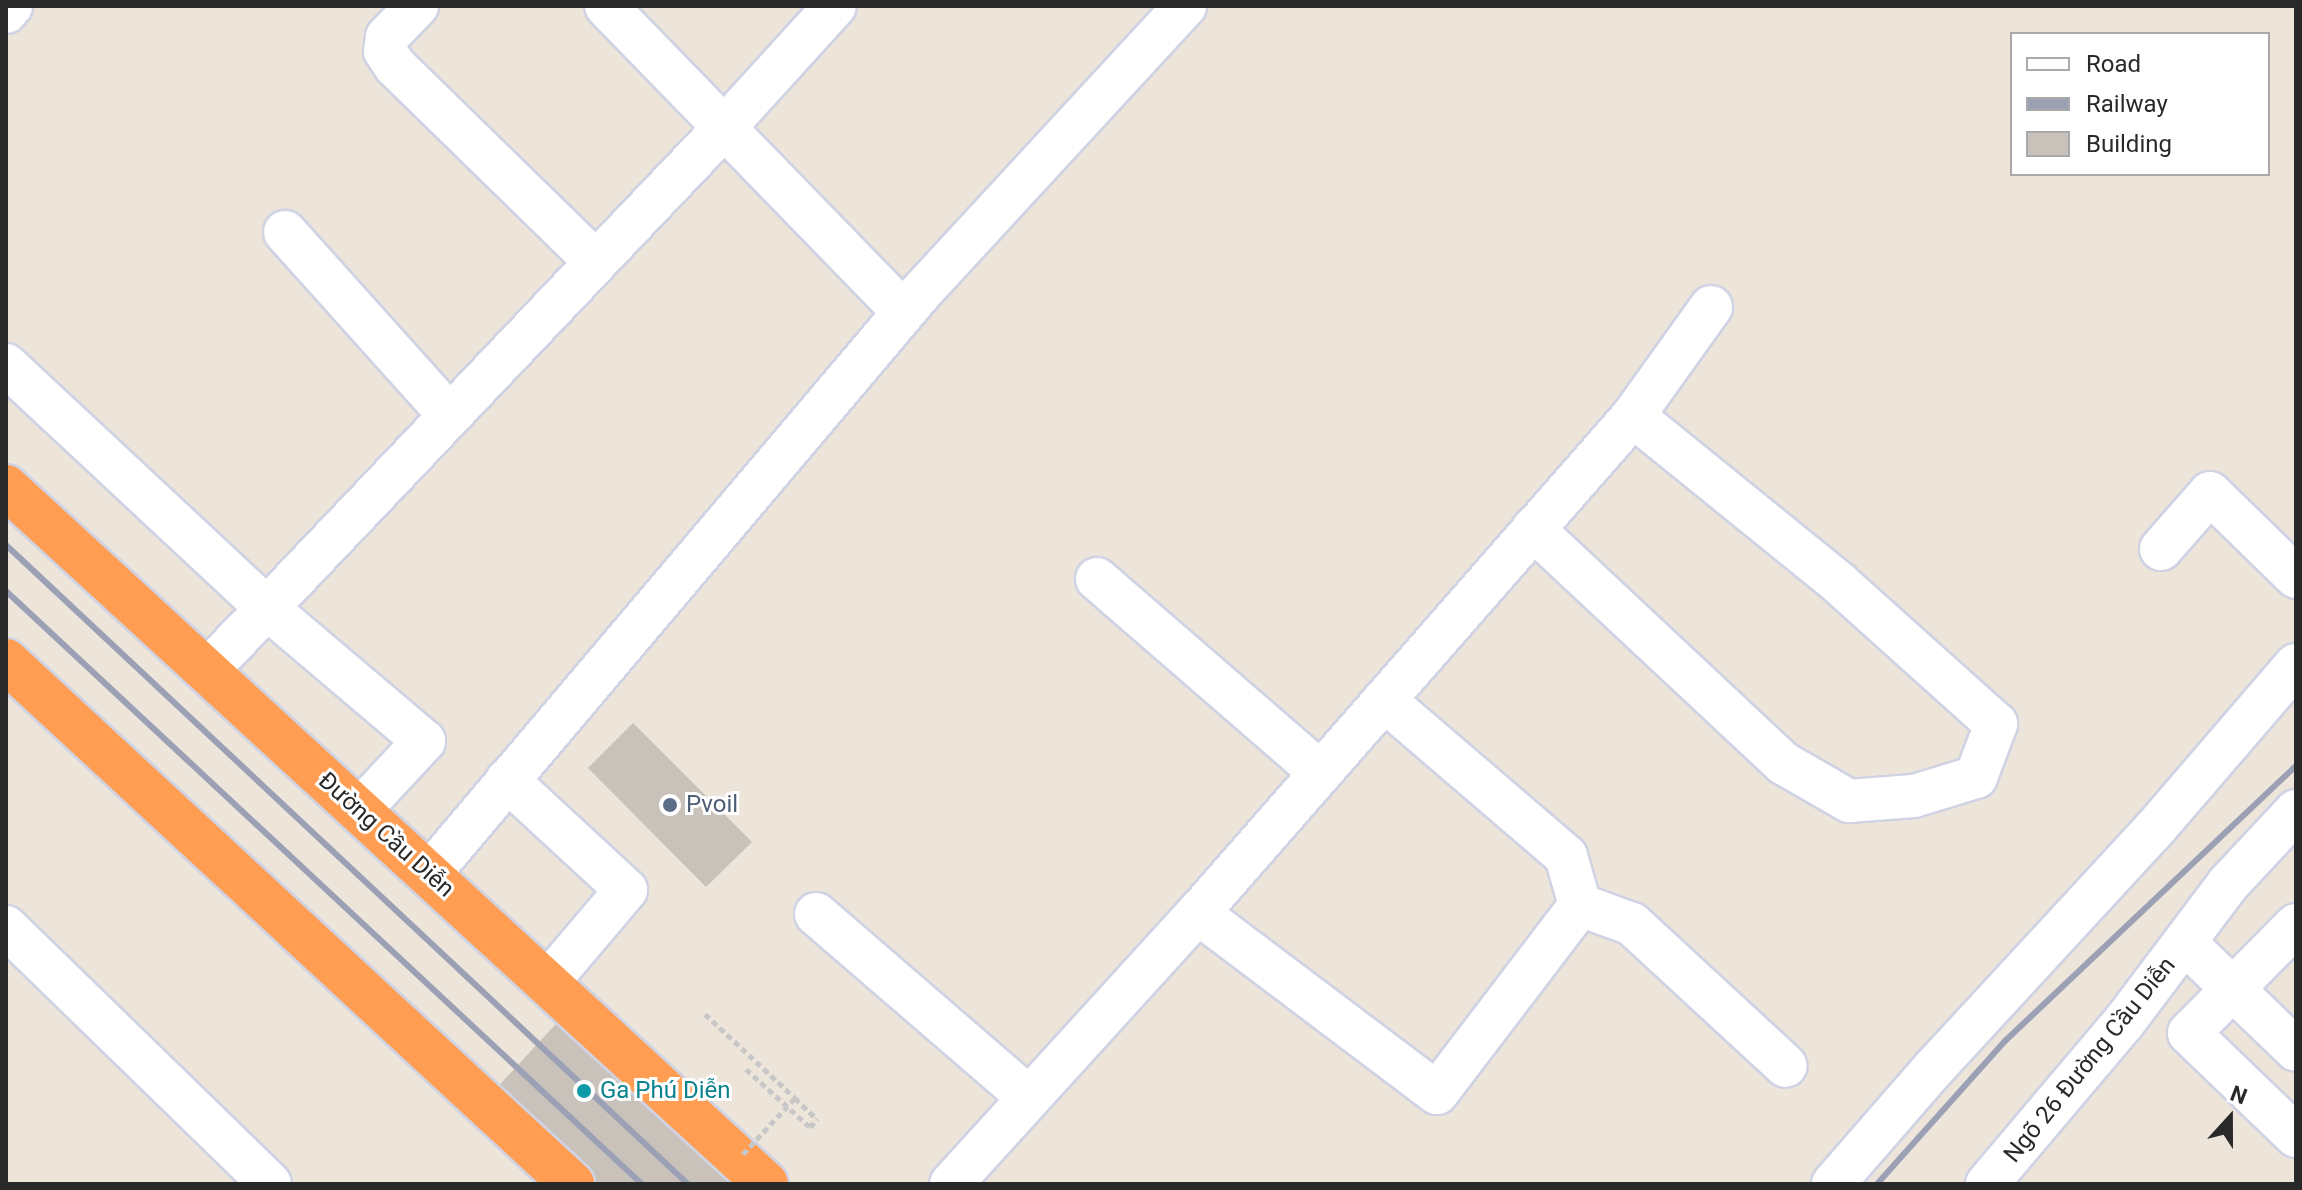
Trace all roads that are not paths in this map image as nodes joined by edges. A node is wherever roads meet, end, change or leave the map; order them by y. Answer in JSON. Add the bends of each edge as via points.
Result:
{"nodes":[{"id":1,"x":11,"y":6,"type":"edge"},
{"id":2,"x":417,"y":6,"type":"edge"},
{"id":3,"x":606,"y":6,"type":"edge"},
{"id":4,"x":835,"y":6,"type":"edge"},
{"id":5,"x":1185,"y":6,"type":"edge"},
{"id":6,"x":6,"y":12,"type":"edge"},
{"id":7,"x":723,"y":129,"type":"junction"},
{"id":8,"x":285,"y":232,"type":"dead end"},
{"id":9,"x":595,"y":261,"type":"junction"},
{"id":10,"x":1711,"y":307,"type":"dead end"},
{"id":11,"x":904,"y":312,"type":"junction"},
{"id":12,"x":6,"y":365,"type":"edge"},
{"id":13,"x":449,"y":415,"type":"junction"},
{"id":14,"x":1633,"y":416,"type":"junction"},
{"id":15,"x":6,"y":487,"type":"edge"},
{"id":16,"x":1533,"y":529,"type":"junction"},
{"id":17,"x":2161,"y":549,"type":"dead end"},
{"id":18,"x":2296,"y":577,"type":"edge"},
{"id":19,"x":1097,"y":579,"type":"dead end"},
{"id":20,"x":267,"y":608,"type":"junction"},
{"id":21,"x":6,"y":661,"type":"edge"},
{"id":22,"x":2296,"y":665,"type":"edge"},
{"id":23,"x":207,"y":671,"type":"junction"},
{"id":24,"x":1384,"y":700,"type":"junction"},
{"id":25,"x":1321,"y":773,"type":"junction"},
{"id":26,"x":507,"y":780,"type":"junction"},
{"id":27,"x":359,"y":811,"type":"junction"},
{"id":28,"x":2296,"y":811,"type":"edge"},
{"id":29,"x":429,"y":874,"type":"junction"},
{"id":30,"x":1580,"y":905,"type":"junction"},
{"id":31,"x":1198,"y":913,"type":"junction"},
{"id":32,"x":816,"y":914,"type":"dead end"},
{"id":33,"x":6,"y":927,"type":"edge"},
{"id":34,"x":2292,"y":936,"type":"edge"},
{"id":35,"x":2185,"y":943,"type":"junction"},
{"id":36,"x":547,"y":983,"type":"junction"},
{"id":37,"x":2231,"y":988,"type":"junction"},
{"id":38,"x":2296,"y":1050,"type":"edge"},
{"id":39,"x":1786,"y":1066,"type":"dead end"},
{"id":40,"x":1029,"y":1098,"type":"junction"},
{"id":41,"x":2296,"y":1136,"type":"edge"},
{"id":42,"x":754,"y":1169,"type":"edge"},
{"id":43,"x":270,"y":1184,"type":"edge"},
{"id":44,"x":572,"y":1184,"type":"edge"},
{"id":45,"x":951,"y":1184,"type":"edge"},
{"id":46,"x":1833,"y":1184,"type":"edge"},
{"id":47,"x":1987,"y":1184,"type":"edge"}],
"edges":[{"from":1,"to":6,"type":"street"},
{"from":2,"to":9,"type":"street","via":[[387,37],[385,51],[395,66]]},
{"from":3,"to":7,"type":"street"},
{"from":4,"to":7,"type":"street"},
{"from":5,"to":11,"type":"street"},
{"from":7,"to":9,"type":"street"},
{"from":7,"to":11,"type":"street"},
{"from":8,"to":13,"type":"street"},
{"from":9,"to":13,"type":"street"},
{"from":10,"to":14,"type":"street"},
{"from":11,"to":26,"type":"street"},
{"from":12,"to":20,"type":"street"},
{"from":13,"to":20,"type":"street"},
{"from":14,"to":16,"type":"street"},
{"from":14,"to":16,"type":"street","via":[[1838,582],[1996,724],[1976,777],[1914,796],[1849,801],[1783,763]]},
{"from":15,"to":23,"type":"highway","name":"Đường Cầu Diễn"},
{"from":16,"to":24,"type":"street"},
{"from":17,"to":18,"type":"street","via":[[2210,493]]},
{"from":19,"to":25,"type":"street"},
{"from":20,"to":23,"type":"street"},
{"from":20,"to":27,"type":"street","via":[[424,741]]},
{"from":21,"to":44,"type":"highway"},
{"from":22,"to":46,"type":"street"},
{"from":23,"to":27,"type":"highway","name":"Đường Cầu Diễn"},
{"from":24,"to":25,"type":"street"},
{"from":24,"to":30,"type":"street","via":[[1566,856]]},
{"from":25,"to":31,"type":"street"},
{"from":26,"to":29,"type":"street"},
{"from":26,"to":36,"type":"street","via":[[626,890]]},
{"from":27,"to":29,"type":"highway","name":"Đường Cầu Diễn"},
{"from":28,"to":35,"type":"street","via":[[2228,884]]},
{"from":29,"to":36,"type":"highway","name":"Đường Cầu Diễn"},
{"from":30,"to":31,"type":"street","via":[[1437,1093]]},
{"from":30,"to":39,"type":"street","via":[[1632,924]]},
{"from":31,"to":40,"type":"street"},
{"from":32,"to":40,"type":"street"},
{"from":33,"to":43,"type":"street"},
{"from":34,"to":37,"type":"street"},
{"from":35,"to":37,"type":"street","name":"Ngõ 26 Đường Cầu Diễn"},
{"from":35,"to":47,"type":"street","name":"Ngõ 26 Đường Cầu Diễn"},
{"from":36,"to":42,"type":"highway","name":"Đường Cầu Diễn"},
{"from":37,"to":38,"type":"street","name":"Ngõ 26 Đường Cầu Diễn"},
{"from":37,"to":41,"type":"street","via":[[2189,1033]]},
{"from":40,"to":45,"type":"street"}]}
